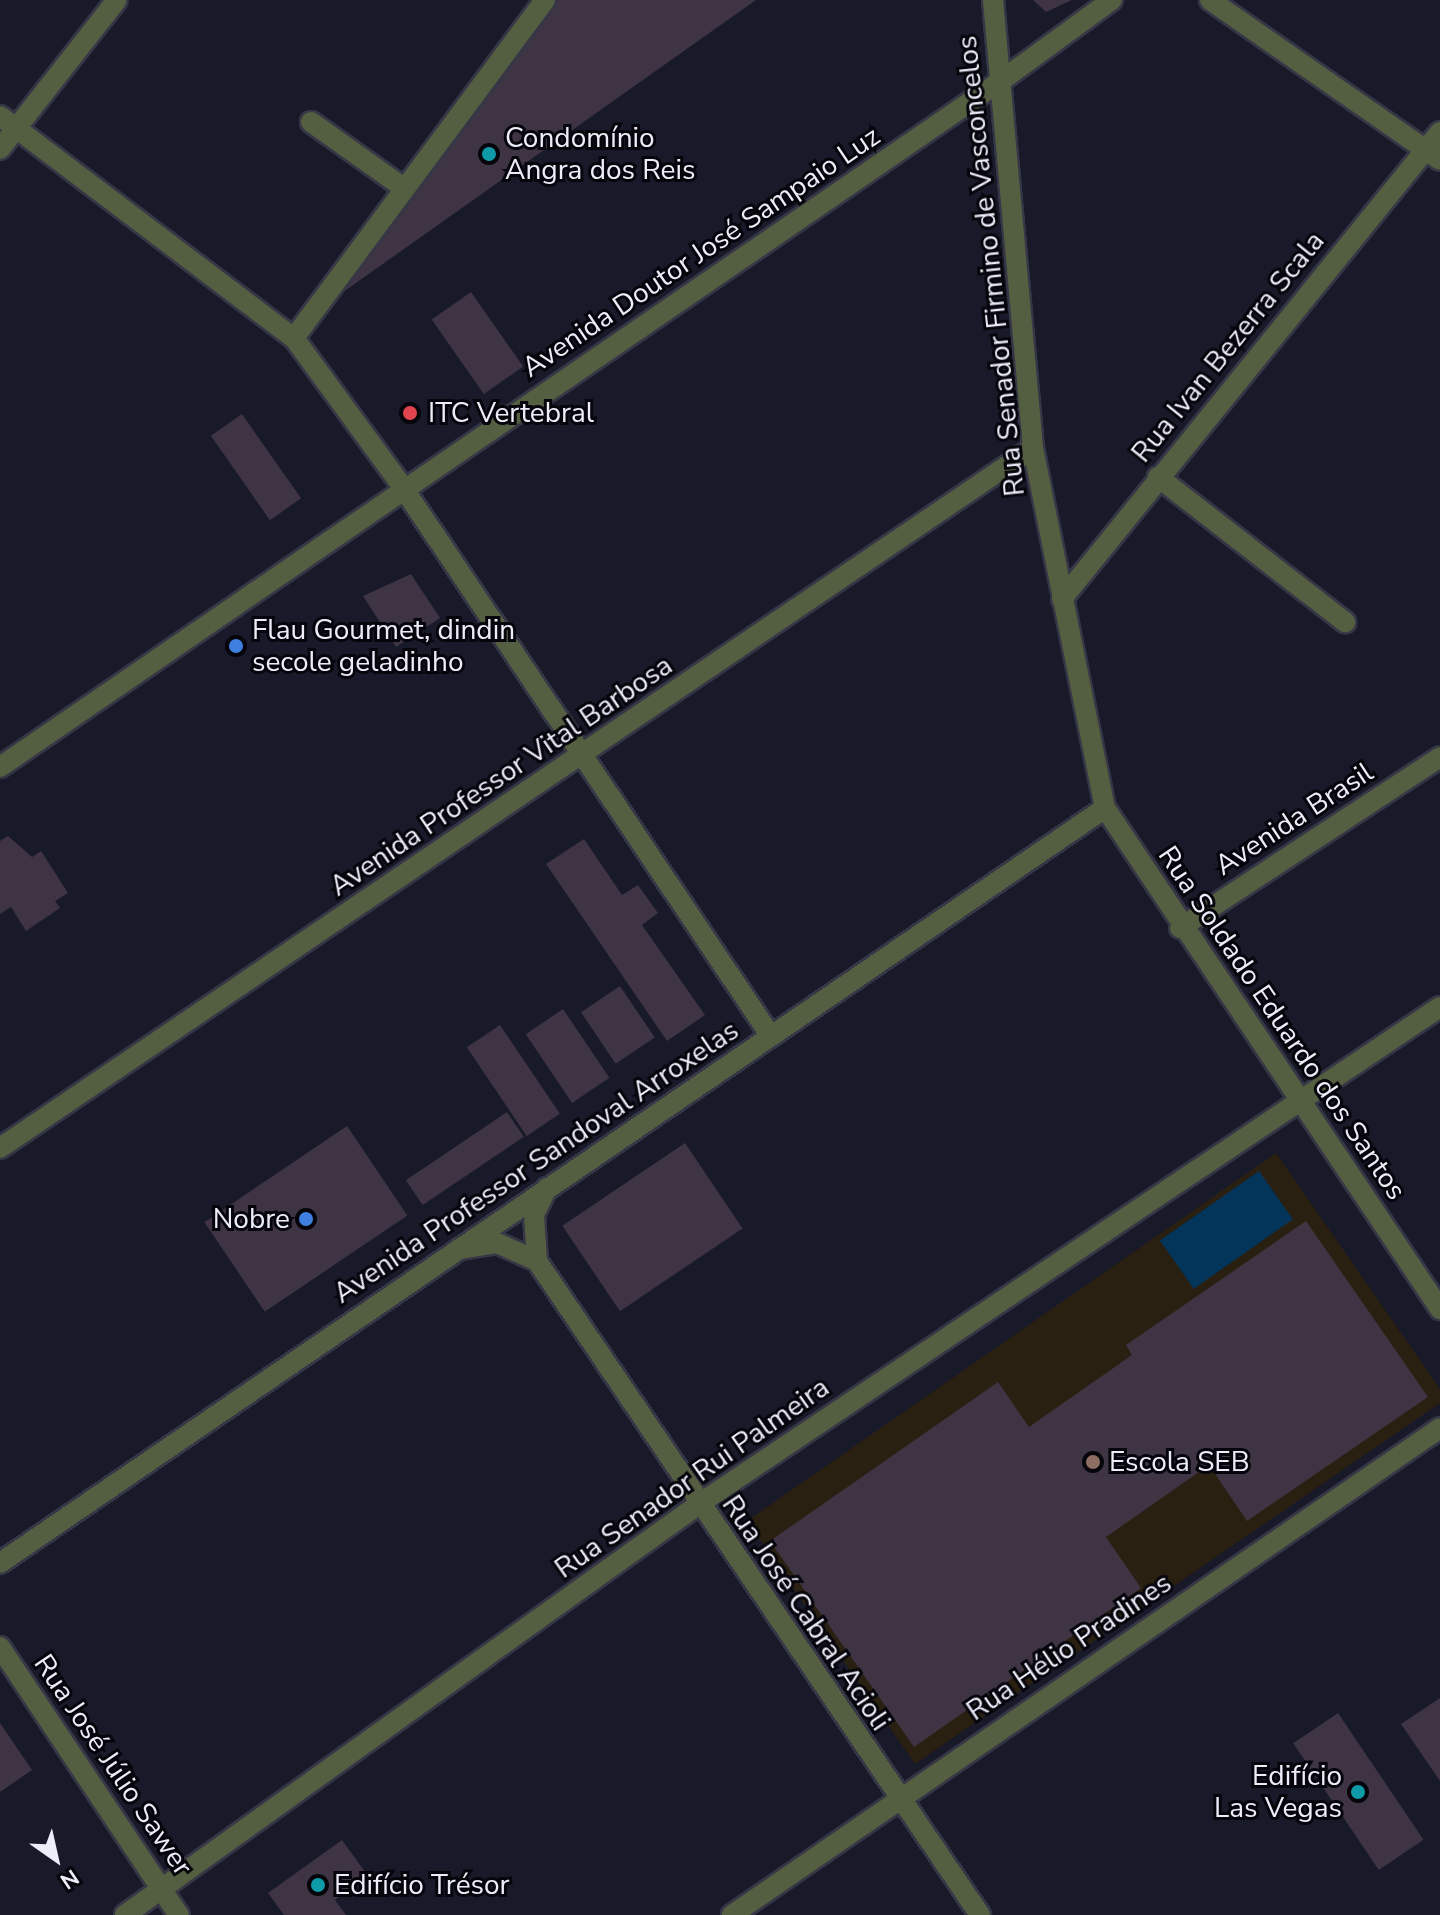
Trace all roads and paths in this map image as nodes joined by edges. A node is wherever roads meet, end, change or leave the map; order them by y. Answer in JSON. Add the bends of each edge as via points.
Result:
{"nodes":[{"id":1,"x":117,"y":0,"type":"edge"},
{"id":2,"x":545,"y":0,"type":"edge"},
{"id":3,"x":993,"y":0,"type":"edge"},
{"id":4,"x":1112,"y":0,"type":"edge"},
{"id":5,"x":1210,"y":0,"type":"edge"},
{"id":6,"x":998,"y":83,"type":"junction"},
{"id":7,"x":8,"y":122,"type":"edge"},
{"id":8,"x":311,"y":122,"type":"dead end"},
{"id":9,"x":1440,"y":132,"type":"edge"},
{"id":10,"x":0,"y":149,"type":"edge"},
{"id":11,"x":1432,"y":155,"type":"edge"},
{"id":12,"x":404,"y":188,"type":"junction"},
{"id":13,"x":294,"y":338,"type":"junction"},
{"id":14,"x":1033,"y":448,"type":"junction"},
{"id":15,"x":1158,"y":477,"type":"junction"},
{"id":16,"x":404,"y":489,"type":"junction"},
{"id":17,"x":1062,"y":599,"type":"junction"},
{"id":18,"x":1345,"y":622,"type":"dead end"},
{"id":19,"x":1440,"y":757,"type":"edge"},
{"id":20,"x":579,"y":758,"type":"junction"},
{"id":21,"x":0,"y":767,"type":"edge"},
{"id":22,"x":1105,"y":808,"type":"junction"},
{"id":23,"x":1180,"y":928,"type":"junction"},
{"id":24,"x":1440,"y":1007,"type":"edge"},
{"id":25,"x":770,"y":1035,"type":"junction"},
{"id":26,"x":1300,"y":1100,"type":"junction"},
{"id":27,"x":0,"y":1148,"type":"edge"},
{"id":28,"x":547,"y":1188,"type":"junction"},
{"id":29,"x":459,"y":1249,"type":"junction"},
{"id":30,"x":537,"y":1261,"type":"junction"},
{"id":31,"x":1440,"y":1309,"type":"edge"},
{"id":32,"x":1440,"y":1428,"type":"edge"},
{"id":33,"x":699,"y":1504,"type":"junction"},
{"id":34,"x":0,"y":1563,"type":"edge"},
{"id":35,"x":0,"y":1647,"type":"edge"},
{"id":36,"x":898,"y":1798,"type":"junction"},
{"id":37,"x":162,"y":1888,"type":"junction"},
{"id":38,"x":125,"y":1915,"type":"edge"},
{"id":39,"x":179,"y":1915,"type":"edge"},
{"id":40,"x":732,"y":1915,"type":"edge"},
{"id":41,"x":980,"y":1915,"type":"edge"}],
"edges":[{"from":1,"to":7,"type":"street"},
{"from":2,"to":12,"type":"street"},
{"from":3,"to":6,"type":"street","name":"Rua Senador Firmino de Vasconcelos"},
{"from":4,"to":6,"type":"street","name":"Avenida Doutor José Sampaio Luz"},
{"from":5,"to":11,"type":"street"},
{"from":6,"to":14,"type":"street","name":"Rua Senador Firmino de Vasconcelos"},
{"from":6,"to":16,"type":"street","name":"Avenida Doutor José Sampaio Luz"},
{"from":7,"to":10,"type":"street"},
{"from":7,"to":13,"type":"street"},
{"from":8,"to":12,"type":"street"},
{"from":9,"to":11,"type":"street","name":"Rua Ivan Bezerra Scala"},
{"from":11,"to":15,"type":"street","name":"Rua Ivan Bezerra Scala"},
{"from":12,"to":13,"type":"street"},
{"from":13,"to":16,"type":"street"},
{"from":14,"to":17,"type":"street","name":"Rua Senador Firmino de Vasconcelos"},
{"from":14,"to":20,"type":"street","name":"Avenida Professor Vital Barbosa"},
{"from":15,"to":17,"type":"street","name":"Rua Ivan Bezerra Scala"},
{"from":15,"to":18,"type":"street"},
{"from":16,"to":20,"type":"street"},
{"from":16,"to":21,"type":"street","name":"Avenida Doutor José Sampaio Luz"},
{"from":17,"to":22,"type":"street","name":"Rua Senador Firmino de Vasconcelos"},
{"from":19,"to":23,"type":"street","name":"Avenida Brasil"},
{"from":20,"to":25,"type":"street"},
{"from":20,"to":27,"type":"street","name":"Avenida Professor Vital Barbosa"},
{"from":22,"to":23,"type":"street","name":"Rua Soldado Eduardo dos Santos"},
{"from":22,"to":25,"type":"street","name":"Avenida Professor Sandoval Arroxelas"},
{"from":23,"to":26,"type":"street","name":"Rua Soldado Eduardo dos Santos"},
{"from":24,"to":26,"type":"street","name":"Rua Senador Rui Palmeira"},
{"from":25,"to":28,"type":"street","name":"Avenida Professor Sandoval Arroxelas"},
{"from":26,"to":31,"type":"street","name":"Rua Soldado Eduardo dos Santos"},
{"from":26,"to":33,"type":"street","name":"Rua Senador Rui Palmeira"},
{"from":28,"to":29,"type":"street","name":"Avenida Professor Sandoval Arroxelas"},
{"from":28,"to":30,"type":"street","name":"Rua José Cabral Acioli","via":[[534,1215]]},
{"from":29,"to":30,"type":"street","via":[[497,1243]]},
{"from":29,"to":34,"type":"street","name":"Avenida Professor Sandoval Arroxelas"},
{"from":30,"to":33,"type":"street","name":"Rua José Cabral Acioli"},
{"from":32,"to":36,"type":"street","name":"Rua Hélio Pradines"},
{"from":33,"to":36,"type":"street","name":"Rua José Cabral Acioli"},
{"from":33,"to":37,"type":"street","name":"Rua Senador Rui Palmeira"},
{"from":35,"to":37,"type":"street","name":"Rua José Júlio Sawer"},
{"from":36,"to":40,"type":"street","name":"Rua Hélio Pradines"},
{"from":36,"to":41,"type":"street","name":"Rua José Cabral Acioli"},
{"from":37,"to":38,"type":"street","name":"Rua Senador Rui Palmeira"},
{"from":37,"to":39,"type":"street","name":"Rua José Júlio Sawer"}]}
